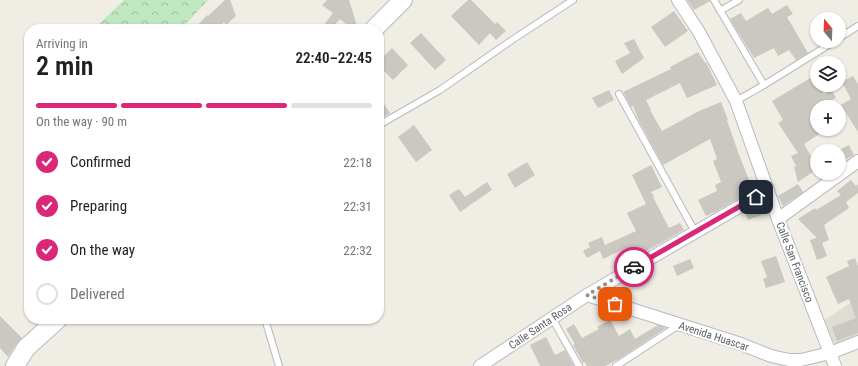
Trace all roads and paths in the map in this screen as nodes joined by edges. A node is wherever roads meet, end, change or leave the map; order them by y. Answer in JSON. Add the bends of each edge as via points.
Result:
{"nodes":[{"id":1,"x":403,"y":0,"type":"edge"},
{"id":2,"x":574,"y":0,"type":"edge"},
{"id":3,"x":678,"y":0,"type":"edge"},
{"id":4,"x":714,"y":0,"type":"edge"},
{"id":5,"x":740,"y":0,"type":"edge"},
{"id":6,"x":720,"y":11,"type":"junction"},
{"id":7,"x":379,"y":24,"type":"edge"},
{"id":8,"x":858,"y":26,"type":"edge"},
{"id":9,"x":846,"y":34,"type":"edge"},
{"id":10,"x":824,"y":48,"type":"edge"},
{"id":11,"x":764,"y":85,"type":"junction"},
{"id":12,"x":619,"y":94,"type":"dead end"},
{"id":13,"x":736,"y":101,"type":"junction"},
{"id":14,"x":384,"y":122,"type":"edge"},
{"id":15,"x":858,"y":161,"type":"edge"},
{"id":16,"x":768,"y":190,"type":"junction"},
{"id":17,"x":778,"y":219,"type":"junction"},
{"id":18,"x":695,"y":232,"type":"junction"},
{"id":19,"x":587,"y":295,"type":"junction"},
{"id":20,"x":552,"y":318,"type":"junction"},
{"id":21,"x":52,"y":324,"type":"edge"},
{"id":22,"x":266,"y":324,"type":"edge"},
{"id":23,"x":679,"y":325,"type":"junction"},
{"id":24,"x":858,"y":342,"type":"edge"},
{"id":25,"x":26,"y":348,"type":"junction"},
{"id":26,"x":830,"y":353,"type":"junction"},
{"id":27,"x":7,"y":366,"type":"edge"},
{"id":28,"x":15,"y":366,"type":"edge"},
{"id":29,"x":279,"y":366,"type":"edge"},
{"id":30,"x":480,"y":366,"type":"edge"},
{"id":31,"x":579,"y":366,"type":"edge"},
{"id":32,"x":616,"y":366,"type":"edge"},
{"id":33,"x":835,"y":366,"type":"edge"}],
"edges":[{"from":1,"to":7,"type":"main road"},
{"from":2,"to":14,"type":"lane","via":[[440,90]]},
{"from":3,"to":13,"type":"street","name":"Calle San Francisco","via":[[699,32]]},
{"from":4,"to":6,"type":"lane"},
{"from":5,"to":6,"type":"lane"},
{"from":6,"to":11,"type":"lane"},
{"from":8,"to":9,"type":"lane"},
{"from":10,"to":11,"type":"lane"},
{"from":11,"to":13,"type":"lane"},
{"from":12,"to":18,"type":"lane"},
{"from":13,"to":16,"type":"street","name":"Calle San Francisco"},
{"from":15,"to":17,"type":"street"},
{"from":16,"to":17,"type":"street","name":"Calle San Francisco"},
{"from":16,"to":18,"type":"street","name":"Calle Santa Rosa"},
{"from":17,"to":26,"type":"street","name":"Calle San Francisco"},
{"from":18,"to":19,"type":"street","name":"Calle Santa Rosa"},
{"from":19,"to":20,"type":"street","name":"Calle Santa Rosa"},
{"from":19,"to":23,"type":"street","name":"Avenida Huascar"},
{"from":20,"to":30,"type":"street","name":"Calle Santa Rosa"},
{"from":20,"to":31,"type":"lane"},
{"from":21,"to":25,"type":"main road"},
{"from":22,"to":29,"type":"lane"},
{"from":23,"to":26,"type":"street","name":"Avenida Huascar","via":[[790,360]]},
{"from":23,"to":32,"type":"lane"},
{"from":24,"to":26,"type":"street","name":"Avenida Huascar"},
{"from":25,"to":27,"type":"main road"},
{"from":25,"to":28,"type":"main road"},
{"from":26,"to":33,"type":"street"}]}
